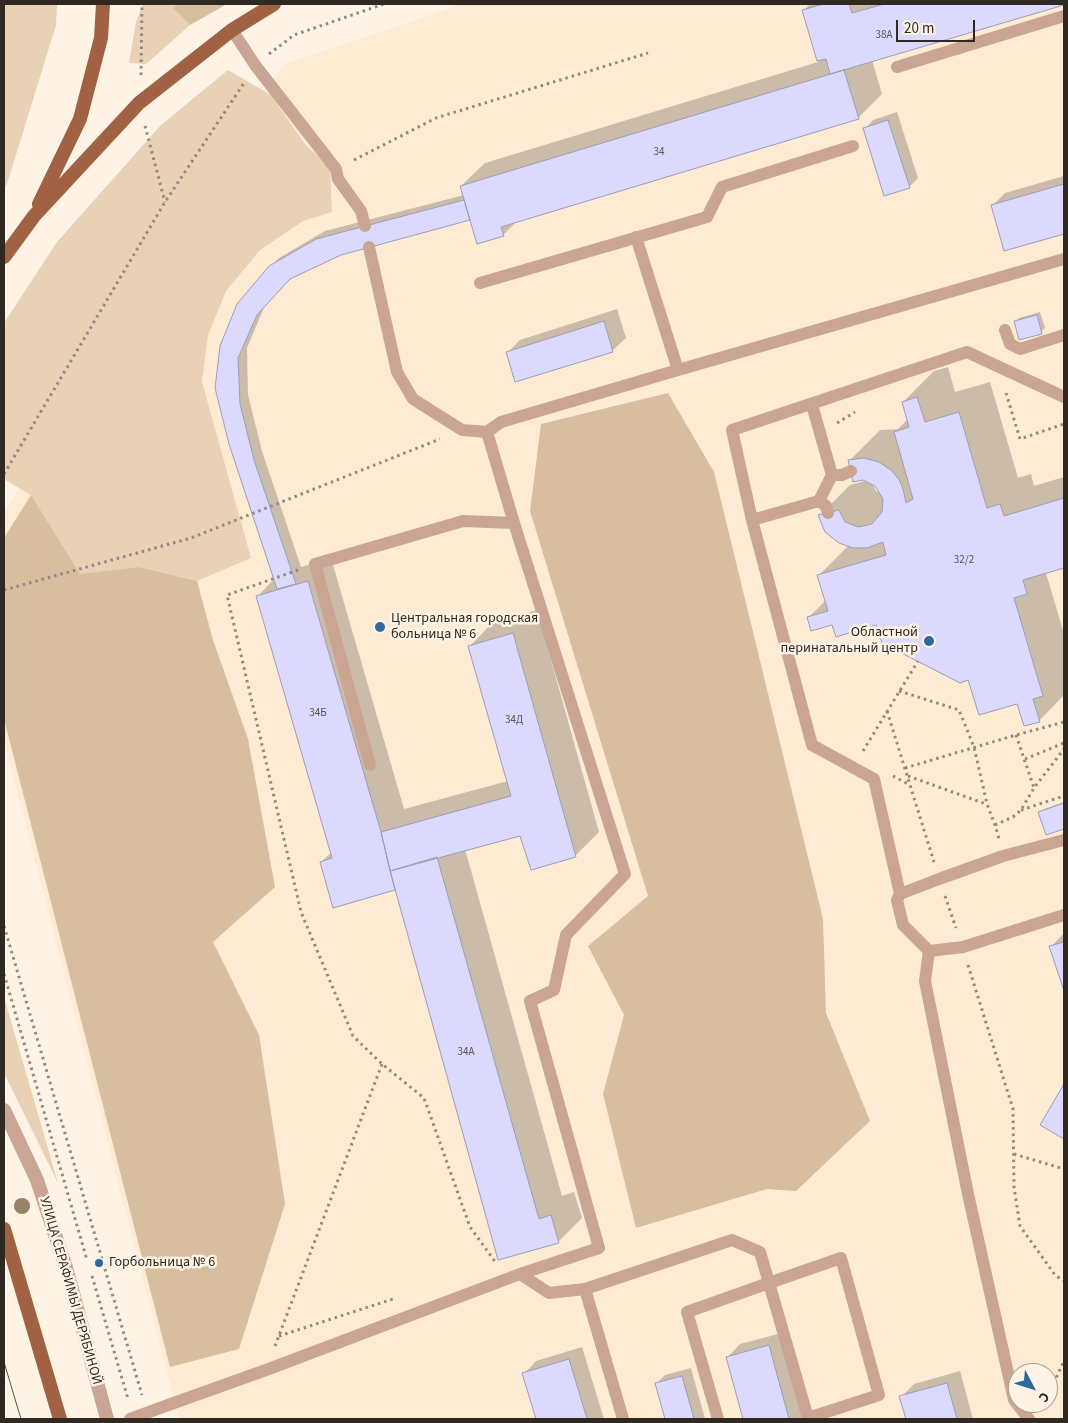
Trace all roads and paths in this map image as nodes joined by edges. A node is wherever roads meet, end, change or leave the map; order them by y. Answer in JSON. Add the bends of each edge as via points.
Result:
{"nodes":[{"id":1,"x":103,"y":4,"type":"edge"},
{"id":2,"x":274,"y":4,"type":"edge"},
{"id":3,"x":384,"y":4,"type":"edge"},
{"id":4,"x":1064,"y":16,"type":"edge"},
{"id":5,"x":232,"y":30,"type":"junction"},
{"id":6,"x":648,"y":53,"type":"dead end"},
{"id":7,"x":255,"y":65,"type":"junction"},
{"id":8,"x":897,"y":67,"type":"dead end"},
{"id":9,"x":853,"y":146,"type":"dead end"},
{"id":10,"x":336,"y":169,"type":"junction"},
{"id":11,"x":34,"y":216,"type":"junction"},
{"id":12,"x":365,"y":226,"type":"dead end"},
{"id":13,"x":636,"y":237,"type":"junction"},
{"id":14,"x":369,"y":247,"type":"dead end"},
{"id":15,"x":4,"y":257,"type":"edge"},
{"id":16,"x":1064,"y":259,"type":"edge"},
{"id":17,"x":480,"y":283,"type":"dead end"},
{"id":18,"x":1005,"y":330,"type":"dead end"},
{"id":19,"x":1064,"y":336,"type":"edge"},
{"id":20,"x":678,"y":370,"type":"junction"},
{"id":21,"x":1005,"y":389,"type":"dead end"},
{"id":22,"x":1064,"y":398,"type":"edge"},
{"id":23,"x":812,"y":405,"type":"junction"},
{"id":24,"x":862,"y":407,"type":"dead end"},
{"id":25,"x":837,"y":423,"type":"dead end"},
{"id":26,"x":1064,"y":424,"type":"edge"},
{"id":27,"x":462,"y":430,"type":"junction"},
{"id":28,"x":487,"y":432,"type":"junction"},
{"id":29,"x":851,"y":471,"type":"dead end"},
{"id":30,"x":4,"y":474,"type":"edge"},
{"id":31,"x":832,"y":475,"type":"junction"},
{"id":32,"x":819,"y":501,"type":"junction"},
{"id":33,"x":828,"y":513,"type":"dead end"},
{"id":34,"x":752,"y":520,"type":"junction"},
{"id":35,"x":514,"y":523,"type":"junction"},
{"id":36,"x":315,"y":564,"type":"junction"},
{"id":37,"x":4,"y":590,"type":"edge"},
{"id":38,"x":918,"y":661,"type":"dead end"},
{"id":39,"x":898,"y":691,"type":"junction"},
{"id":40,"x":887,"y":711,"type":"junction"},
{"id":41,"x":1064,"y":722,"type":"edge"},
{"id":42,"x":1016,"y":735,"type":"junction"},
{"id":43,"x":1064,"y":743,"type":"edge"},
{"id":44,"x":974,"y":747,"type":"junction"},
{"id":45,"x":1064,"y":749,"type":"edge"},
{"id":46,"x":859,"y":758,"type":"dead end"},
{"id":47,"x":1025,"y":759,"type":"junction"},
{"id":48,"x":370,"y":765,"type":"dead end"},
{"id":49,"x":905,"y":768,"type":"junction"},
{"id":50,"x":893,"y":776,"type":"dead end"},
{"id":51,"x":907,"y":776,"type":"junction"},
{"id":52,"x":910,"y":785,"type":"junction"},
{"id":53,"x":1034,"y":788,"type":"junction"},
{"id":54,"x":1064,"y":796,"type":"edge"},
{"id":55,"x":987,"y":804,"type":"junction"},
{"id":56,"x":1021,"y":810,"type":"junction"},
{"id":57,"x":995,"y":825,"type":"junction"},
{"id":58,"x":1064,"y":840,"type":"edge"},
{"id":59,"x":1003,"y":856,"type":"junction"},
{"id":60,"x":940,"y":879,"type":"junction"},
{"id":61,"x":900,"y":894,"type":"junction"},
{"id":62,"x":1064,"y":915,"type":"edge"},
{"id":63,"x":4,"y":926,"type":"edge"},
{"id":64,"x":963,"y":947,"type":"junction"},
{"id":65,"x":929,"y":951,"type":"junction"},
{"id":66,"x":4,"y":974,"type":"edge"},
{"id":67,"x":382,"y":1064,"type":"junction"},
{"id":68,"x":4,"y":1110,"type":"edge"},
{"id":69,"x":1014,"y":1154,"type":"junction"},
{"id":70,"x":1064,"y":1168,"type":"edge"},
{"id":71,"x":4,"y":1229,"type":"edge"},
{"id":72,"x":488,"y":1268,"type":"dead end"},
{"id":73,"x":520,"y":1274,"type":"junction"},
{"id":74,"x":1064,"y":1281,"type":"edge"},
{"id":75,"x":768,"y":1282,"type":"junction"},
{"id":76,"x":585,"y":1289,"type":"junction"},
{"id":77,"x":393,"y":1299,"type":"dead end"},
{"id":78,"x":279,"y":1336,"type":"junction"},
{"id":79,"x":1064,"y":1362,"type":"edge"},
{"id":80,"x":266,"y":1370,"type":"junction"},
{"id":81,"x":1058,"y":1374,"type":"edge"},
{"id":82,"x":147,"y":1414,"type":"junction"},
{"id":83,"x":60,"y":1419,"type":"edge"},
{"id":84,"x":107,"y":1419,"type":"edge"},
{"id":85,"x":132,"y":1419,"type":"edge"},
{"id":86,"x":623,"y":1419,"type":"edge"},
{"id":87,"x":718,"y":1419,"type":"edge"},
{"id":88,"x":1029,"y":1419,"type":"edge"}],
"edges":[{"from":1,"to":11,"type":"main road","via":[[101,38],[80,119]]},
{"from":2,"to":5,"type":"main road"},
{"from":3,"to":7,"type":"path","via":[[294,35]]},
{"from":4,"to":8,"type":"lane"},
{"from":5,"to":7,"type":"lane"},
{"from":5,"to":11,"type":"main road","via":[[139,103]]},
{"from":6,"to":10,"type":"path","via":[[436,118]]},
{"from":7,"to":10,"type":"lane"},
{"from":7,"to":30,"type":"path","via":[[165,202]]},
{"from":9,"to":13,"type":"lane","via":[[722,187],[707,217]]},
{"from":10,"to":12,"type":"lane","via":[[338,179],[361,211]]},
{"from":11,"to":15,"type":"main road"},
{"from":13,"to":17,"type":"lane"},
{"from":13,"to":20,"type":"lane"},
{"from":14,"to":27,"type":"lane","via":[[396,372],[413,399]]},
{"from":16,"to":20,"type":"lane"},
{"from":18,"to":19,"type":"lane","via":[[1010,344],[1020,349]]},
{"from":20,"to":28,"type":"lane","via":[[502,422]]},
{"from":21,"to":26,"type":"path","via":[[1020,439]]},
{"from":22,"to":23,"type":"lane","via":[[967,352]]},
{"from":23,"to":31,"type":"lane"},
{"from":23,"to":34,"type":"lane","via":[[732,430]]},
{"from":24,"to":25,"type":"path"},
{"from":27,"to":28,"type":"lane"},
{"from":27,"to":37,"type":"path","via":[[191,538]]},
{"from":28,"to":35,"type":"lane"},
{"from":29,"to":31,"type":"lane"},
{"from":31,"to":32,"type":"lane"},
{"from":32,"to":33,"type":"lane","via":[[826,506]]},
{"from":32,"to":34,"type":"lane"},
{"from":34,"to":61,"type":"lane","via":[[812,746],[874,779]]},
{"from":35,"to":36,"type":"lane","via":[[463,521]]},
{"from":35,"to":73,"type":"lane","via":[[625,874],[566,935],[554,990],[530,1001],[599,1248]]},
{"from":36,"to":48,"type":"lane"},
{"from":36,"to":67,"type":"path","via":[[227,595],[301,912],[353,1036]]},
{"from":38,"to":39,"type":"path"},
{"from":39,"to":40,"type":"path"},
{"from":39,"to":44,"type":"path","via":[[959,710]]},
{"from":40,"to":46,"type":"path"},
{"from":40,"to":49,"type":"path"},
{"from":41,"to":42,"type":"path"},
{"from":42,"to":44,"type":"path"},
{"from":42,"to":47,"type":"path"},
{"from":43,"to":47,"type":"path"},
{"from":44,"to":49,"type":"path"},
{"from":44,"to":55,"type":"path"},
{"from":45,"to":53,"type":"path"},
{"from":47,"to":53,"type":"path"},
{"from":49,"to":51,"type":"path"},
{"from":50,"to":52,"type":"path"},
{"from":51,"to":52,"type":"path"},
{"from":51,"to":55,"type":"path"},
{"from":52,"to":60,"type":"path"},
{"from":53,"to":56,"type":"path"},
{"from":54,"to":56,"type":"path"},
{"from":55,"to":57,"type":"path"},
{"from":56,"to":57,"type":"path"},
{"from":57,"to":59,"type":"path"},
{"from":58,"to":59,"type":"lane"},
{"from":59,"to":60,"type":"lane"},
{"from":60,"to":61,"type":"lane"},
{"from":60,"to":64,"type":"path"},
{"from":61,"to":65,"type":"lane","via":[[896,900],[903,925]]},
{"from":62,"to":64,"type":"lane"},
{"from":63,"to":82,"type":"path"},
{"from":64,"to":65,"type":"lane"},
{"from":64,"to":69,"type":"path","via":[[1013,1109]]},
{"from":65,"to":88,"type":"lane","via":[[925,981],[968,1194],[1014,1400]]},
{"from":66,"to":85,"type":"path"},
{"from":67,"to":72,"type":"path","via":[[424,1098],[470,1227],[497,1265]]},
{"from":67,"to":78,"type":"path"},
{"from":68,"to":84,"type":"street","name":"УЛИЦА СЕРАФИМЫ ДЕРЯБИНОЙ","via":[[38,1180]]},
{"from":69,"to":70,"type":"path"},
{"from":69,"to":74,"type":"path","via":[[1014,1187],[1020,1226],[1055,1275]]},
{"from":71,"to":83,"type":"main road"},
{"from":73,"to":76,"type":"lane","via":[[549,1294]]},
{"from":73,"to":80,"type":"lane"},
{"from":75,"to":75,"type":"lane","via":[[808,1418],[879,1394],[841,1258]]},
{"from":75,"to":76,"type":"lane","via":[[760,1252],[732,1240]]},
{"from":75,"to":87,"type":"lane","via":[[686,1312]]},
{"from":76,"to":86,"type":"lane"},
{"from":77,"to":78,"type":"path"},
{"from":78,"to":80,"type":"path"},
{"from":79,"to":81,"type":"path"},
{"from":80,"to":82,"type":"lane"},
{"from":82,"to":85,"type":"lane"}]}
